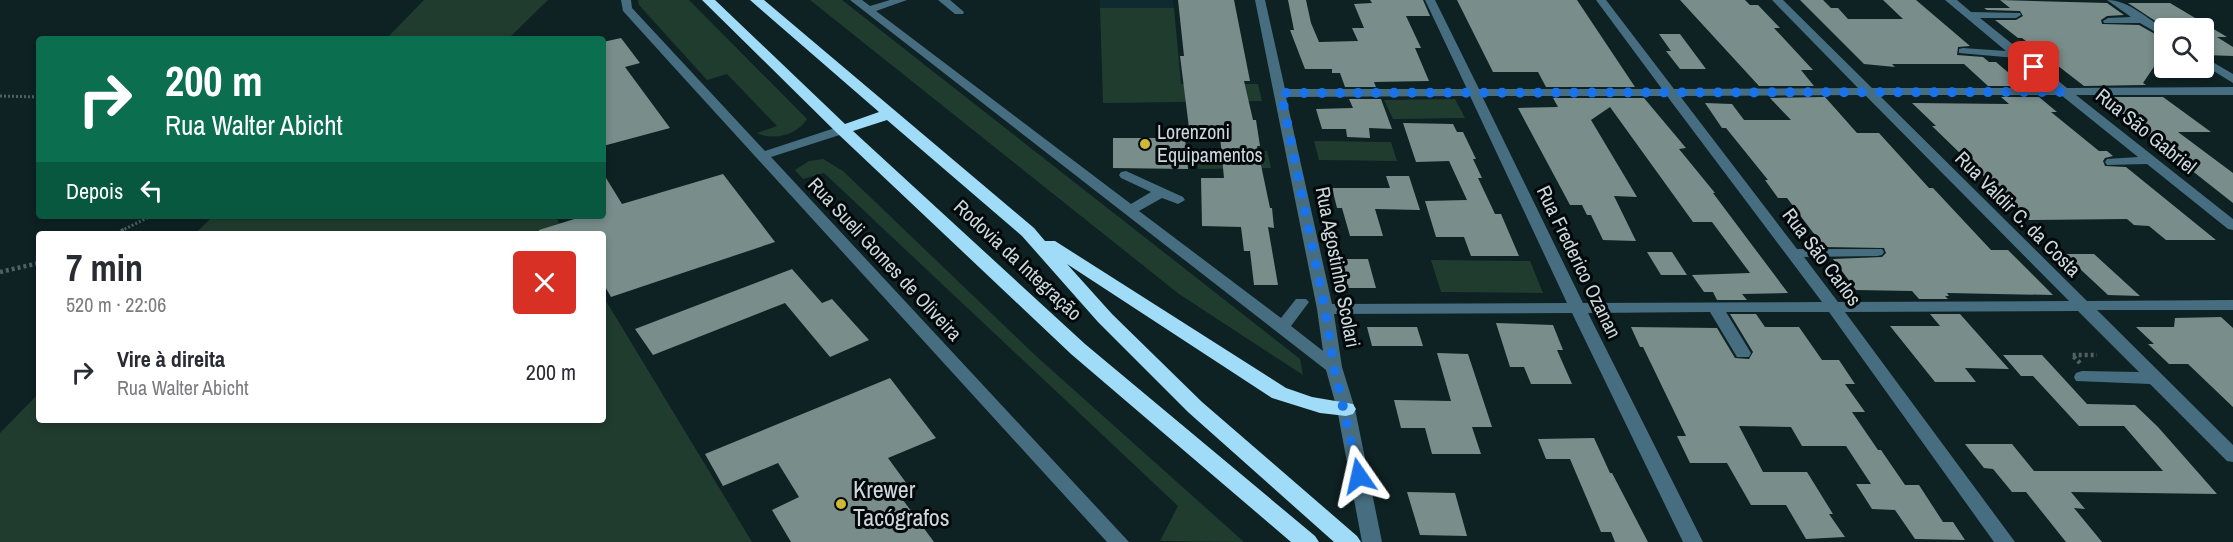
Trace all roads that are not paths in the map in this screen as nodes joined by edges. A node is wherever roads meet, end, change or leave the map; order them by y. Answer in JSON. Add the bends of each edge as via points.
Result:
{"nodes":[{"id":1,"x":626,"y":0,"type":"edge"},
{"id":2,"x":708,"y":0,"type":"edge"},
{"id":3,"x":756,"y":0,"type":"edge"},
{"id":4,"x":855,"y":0,"type":"edge"},
{"id":5,"x":902,"y":0,"type":"edge"},
{"id":6,"x":943,"y":0,"type":"edge"},
{"id":7,"x":1260,"y":0,"type":"edge"},
{"id":8,"x":1431,"y":0,"type":"edge"},
{"id":9,"x":1601,"y":0,"type":"edge"},
{"id":10,"x":1777,"y":0,"type":"edge"},
{"id":11,"x":1950,"y":0,"type":"edge"},
{"id":12,"x":2112,"y":0,"type":"edge"},
{"id":13,"x":867,"y":10,"type":"junction"},
{"id":14,"x":959,"y":12,"type":"dead end"},
{"id":15,"x":1968,"y":15,"type":"junction"},
{"id":16,"x":2016,"y":15,"type":"dead end"},
{"id":17,"x":2143,"y":20,"type":"junction"},
{"id":18,"x":2108,"y":21,"type":"dead end"},
{"id":19,"x":2154,"y":27,"type":"edge"},
{"id":20,"x":1963,"y":51,"type":"dead end"},
{"id":21,"x":2018,"y":55,"type":"junction"},
{"id":22,"x":2214,"y":67,"type":"edge"},
{"id":23,"x":2233,"y":79,"type":"edge"},
{"id":24,"x":2233,"y":91,"type":"edge"},
{"id":25,"x":1671,"y":92,"type":"junction"},
{"id":26,"x":1866,"y":92,"type":"junction"},
{"id":27,"x":2065,"y":92,"type":"junction"},
{"id":28,"x":1281,"y":93,"type":"junction"},
{"id":29,"x":1474,"y":93,"type":"junction"},
{"id":30,"x":889,"y":114,"type":"junction"},
{"id":31,"x":842,"y":130,"type":"junction"},
{"id":32,"x":762,"y":156,"type":"junction"},
{"id":33,"x":2151,"y":160,"type":"junction"},
{"id":34,"x":2112,"y":162,"type":"dead end"},
{"id":35,"x":1126,"y":175,"type":"dead end"},
{"id":36,"x":1162,"y":192,"type":"junction"},
{"id":37,"x":1178,"y":200,"type":"dead end"},
{"id":38,"x":1129,"y":211,"type":"junction"},
{"id":39,"x":2233,"y":226,"type":"edge"},
{"id":40,"x":1028,"y":231,"type":"junction"},
{"id":41,"x":1877,"y":252,"type":"dead end"},
{"id":42,"x":1792,"y":253,"type":"junction"},
{"id":43,"x":1301,"y":302,"type":"dead end"},
{"id":44,"x":2233,"y":304,"type":"edge"},
{"id":45,"x":2082,"y":305,"type":"junction"},
{"id":46,"x":1833,"y":306,"type":"junction"},
{"id":47,"x":1576,"y":307,"type":"junction"},
{"id":48,"x":1714,"y":307,"type":"junction"},
{"id":49,"x":1325,"y":309,"type":"junction"},
{"id":50,"x":1282,"y":328,"type":"junction"},
{"id":51,"x":1743,"y":352,"type":"dead end"},
{"id":52,"x":1334,"y":368,"type":"junction"},
{"id":53,"x":2082,"y":377,"type":"dead end"},
{"id":54,"x":2155,"y":378,"type":"junction"},
{"id":55,"x":1346,"y":409,"type":"junction"},
{"id":56,"x":2233,"y":456,"type":"edge"},
{"id":57,"x":1119,"y":542,"type":"edge"},
{"id":58,"x":1306,"y":542,"type":"edge"},
{"id":59,"x":1349,"y":542,"type":"edge"},
{"id":60,"x":1372,"y":542,"type":"edge"},
{"id":61,"x":1693,"y":542,"type":"edge"},
{"id":62,"x":2005,"y":542,"type":"edge"}],
"edges":[{"from":1,"to":32,"type":"street","name":"Rua Sueli Gomes de Oliveira","via":[[627,9]]},
{"from":2,"to":31,"type":"highway","name":"Rodovia da Integração"},
{"from":3,"to":30,"type":"highway","name":"Rodovia da Integração"},
{"from":4,"to":13,"type":"street"},
{"from":5,"to":13,"type":"street"},
{"from":6,"to":14,"type":"street"},
{"from":7,"to":28,"type":"street","name":"Rua Agostinho Scolari"},
{"from":8,"to":29,"type":"street","name":"Rua Frederico Ozanan"},
{"from":9,"to":25,"type":"street","name":"Rua São Carlos"},
{"from":10,"to":26,"type":"street","name":"Rua Valdir C. da Costa"},
{"from":11,"to":15,"type":"street","name":"Rua São Gabriel"},
{"from":12,"to":17,"type":"street"},
{"from":13,"to":38,"type":"street"},
{"from":15,"to":16,"type":"street"},
{"from":15,"to":21,"type":"street","name":"Rua São Gabriel"},
{"from":17,"to":18,"type":"street"},
{"from":17,"to":19,"type":"street"},
{"from":20,"to":21,"type":"street"},
{"from":21,"to":27,"type":"street","name":"Rua São Gabriel"},
{"from":22,"to":23,"type":"street"},
{"from":24,"to":27,"type":"street"},
{"from":25,"to":26,"type":"street"},
{"from":25,"to":29,"type":"street"},
{"from":25,"to":42,"type":"street","name":"Rua São Carlos"},
{"from":26,"to":27,"type":"street"},
{"from":26,"to":45,"type":"street","name":"Rua Valdir C. da Costa"},
{"from":27,"to":33,"type":"street","name":"Rua São Gabriel"},
{"from":28,"to":29,"type":"street"},
{"from":28,"to":49,"type":"street","name":"Rua Agostinho Scolari"},
{"from":29,"to":47,"type":"street","name":"Rua Frederico Ozanan"},
{"from":30,"to":31,"type":"highway"},
{"from":30,"to":40,"type":"highway","name":"Rodovia da Integração"},
{"from":31,"to":32,"type":"street"},
{"from":31,"to":58,"type":"highway","name":"Rodovia da Integração","via":[[1078,349]]},
{"from":32,"to":57,"type":"street","name":"Rua Sueli Gomes de Oliveira"},
{"from":33,"to":34,"type":"street"},
{"from":33,"to":39,"type":"street","name":"Rua São Gabriel"},
{"from":35,"to":36,"type":"street"},
{"from":36,"to":37,"type":"street"},
{"from":36,"to":38,"type":"street"},
{"from":38,"to":50,"type":"street"},
{"from":40,"to":55,"type":"highway","via":[[1279,393],[1323,408]]},
{"from":40,"to":59,"type":"highway","name":"Rodovia da Integração","via":[[1105,318],[1195,407]]},
{"from":41,"to":42,"type":"street"},
{"from":42,"to":46,"type":"street","name":"Rua São Carlos"},
{"from":43,"to":50,"type":"street"},
{"from":44,"to":45,"type":"street"},
{"from":45,"to":46,"type":"street"},
{"from":45,"to":54,"type":"street","name":"Rua Valdir C. da Costa"},
{"from":46,"to":48,"type":"street"},
{"from":46,"to":62,"type":"street","name":"Rua São Carlos"},
{"from":47,"to":48,"type":"street"},
{"from":47,"to":49,"type":"street"},
{"from":47,"to":61,"type":"street","name":"Rua Frederico Ozanan"},
{"from":48,"to":51,"type":"street"},
{"from":49,"to":52,"type":"street","name":"Rua Agostinho Scolari"},
{"from":50,"to":52,"type":"street"},
{"from":52,"to":55,"type":"street","name":"Rua Agostinho Scolari"},
{"from":53,"to":54,"type":"street"},
{"from":54,"to":56,"type":"street","name":"Rua Valdir C. da Costa"},
{"from":55,"to":60,"type":"street","name":"Rua Agostinho Scolari"}]}
